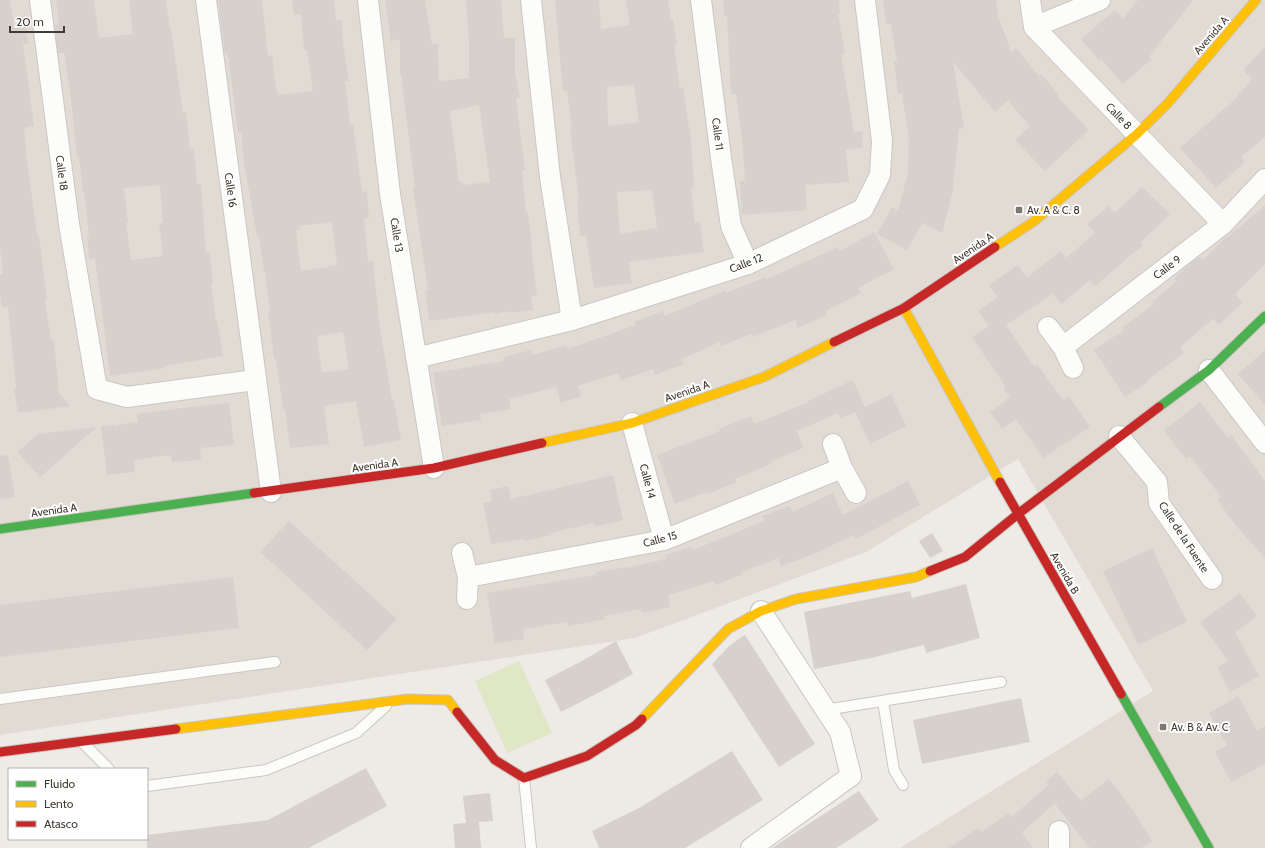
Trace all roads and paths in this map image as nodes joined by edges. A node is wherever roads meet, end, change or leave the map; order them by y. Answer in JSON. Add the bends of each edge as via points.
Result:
{"nodes":[{"id":1,"x":40,"y":0,"type":"edge"},
{"id":2,"x":206,"y":0,"type":"edge"},
{"id":3,"x":368,"y":0,"type":"edge"},
{"id":4,"x":531,"y":0,"type":"edge"},
{"id":5,"x":701,"y":0,"type":"edge"},
{"id":6,"x":865,"y":0,"type":"edge"},
{"id":7,"x":1030,"y":0,"type":"edge"},
{"id":8,"x":1100,"y":0,"type":"edge"},
{"id":9,"x":1256,"y":0,"type":"edge"},
{"id":10,"x":1034,"y":27,"type":"junction"},
{"id":11,"x":1137,"y":134,"type":"junction"},
{"id":12,"x":1265,"y":179,"type":"edge"},
{"id":13,"x":1223,"y":224,"type":"junction"},
{"id":14,"x":748,"y":264,"type":"junction"},
{"id":15,"x":904,"y":308,"type":"junction"},
{"id":16,"x":1265,"y":316,"type":"edge"},
{"id":17,"x":572,"y":320,"type":"junction"},
{"id":18,"x":1048,"y":327,"type":"dead end"},
{"id":19,"x":1063,"y":347,"type":"junction"},
{"id":20,"x":416,"y":358,"type":"junction"},
{"id":21,"x":1073,"y":368,"type":"dead end"},
{"id":22,"x":1209,"y":370,"type":"junction"},
{"id":23,"x":255,"y":380,"type":"junction"},
{"id":24,"x":632,"y":423,"type":"junction"},
{"id":25,"x":1119,"y":436,"type":"junction"},
{"id":26,"x":1265,"y":443,"type":"edge"},
{"id":27,"x":833,"y":444,"type":"dead end"},
{"id":28,"x":434,"y":468,"type":"junction"},
{"id":29,"x":842,"y":468,"type":"junction"},
{"id":30,"x":271,"y":492,"type":"junction"},
{"id":31,"x":856,"y":493,"type":"dead end"},
{"id":32,"x":1018,"y":514,"type":"junction"},
{"id":33,"x":0,"y":529,"type":"edge"},
{"id":34,"x":664,"y":540,"type":"junction"},
{"id":35,"x":462,"y":553,"type":"dead end"},
{"id":36,"x":468,"y":577,"type":"junction"},
{"id":37,"x":1212,"y":578,"type":"dead end"},
{"id":38,"x":467,"y":599,"type":"dead end"},
{"id":39,"x":761,"y":611,"type":"junction"},
{"id":40,"x":275,"y":662,"type":"dead end"},
{"id":41,"x":1000,"y":682,"type":"dead end"},
{"id":42,"x":0,"y":699,"type":"edge"},
{"id":43,"x":392,"y":700,"type":"junction"},
{"id":44,"x":883,"y":701,"type":"junction"},
{"id":45,"x":825,"y":710,"type":"junction"},
{"id":46,"x":82,"y":741,"type":"junction"},
{"id":47,"x":0,"y":752,"type":"edge"},
{"id":48,"x":108,"y":768,"type":"edge"},
{"id":49,"x":524,"y":778,"type":"junction"},
{"id":50,"x":148,"y":786,"type":"edge"},
{"id":51,"x":903,"y":786,"type":"dead end"},
{"id":52,"x":531,"y":848,"type":"edge"},
{"id":53,"x":751,"y":848,"type":"edge"},
{"id":54,"x":1209,"y":848,"type":"edge"}],
"edges":[{"from":1,"to":23,"type":"street","name":"Calle 18","via":[[69,224],[97,389],[127,397]]},
{"from":2,"to":23,"type":"street","name":"Calle 16"},
{"from":3,"to":20,"type":"street","name":"Calle 13","via":[[390,194]]},
{"from":4,"to":17,"type":"street","via":[[550,177]]},
{"from":5,"to":14,"type":"street","name":"Calle 11","via":[[732,226]]},
{"from":6,"to":14,"type":"street","name":"Calle 12","via":[[882,141],[880,175],[863,209]]},
{"from":7,"to":10,"type":"street"},
{"from":8,"to":10,"type":"street"},
{"from":9,"to":11,"type":"street","name":"Avenida A","via":[[1168,103]]},
{"from":10,"to":11,"type":"street","name":"Calle 8"},
{"from":11,"to":13,"type":"street","name":"Calle 8"},
{"from":11,"to":15,"type":"street","name":"Avenida A","via":[[1033,222]]},
{"from":12,"to":13,"type":"street","name":"Calle 9"},
{"from":13,"to":19,"type":"street","name":"Calle 9"},
{"from":14,"to":17,"type":"street","name":"Calle 12"},
{"from":15,"to":24,"type":"street","name":"Avenida A","via":[[764,377]]},
{"from":15,"to":32,"type":"street","name":"Avenida B"},
{"from":16,"to":22,"type":"street"},
{"from":17,"to":20,"type":"street","name":"Calle 12"},
{"from":18,"to":19,"type":"street"},
{"from":19,"to":21,"type":"street"},
{"from":20,"to":28,"type":"street","name":"Calle 13"},
{"from":22,"to":25,"type":"street"},
{"from":22,"to":26,"type":"street"},
{"from":23,"to":30,"type":"street","name":"Calle 16"},
{"from":24,"to":28,"type":"street","name":"Avenida A"},
{"from":24,"to":34,"type":"street","name":"Calle 14"},
{"from":25,"to":32,"type":"street"},
{"from":25,"to":37,"type":"street","name":"Calle de la Fuente","via":[[1157,482],[1160,503]]},
{"from":27,"to":29,"type":"street"},
{"from":28,"to":30,"type":"street","name":"Avenida A"},
{"from":29,"to":31,"type":"street"},
{"from":29,"to":34,"type":"street","name":"Calle 15"},
{"from":30,"to":33,"type":"street","name":"Avenida A"},
{"from":32,"to":39,"type":"street","via":[[965,557],[916,577],[796,598]]},
{"from":32,"to":54,"type":"street","name":"Avenida B"},
{"from":34,"to":36,"type":"street","name":"Calle 15"},
{"from":35,"to":36,"type":"street"},
{"from":36,"to":38,"type":"street"},
{"from":39,"to":45,"type":"street"},
{"from":39,"to":49,"type":"street","via":[[728,628],[636,725],[587,756]]},
{"from":40,"to":42,"type":"lane"},
{"from":41,"to":44,"type":"lane"},
{"from":43,"to":46,"type":"street"},
{"from":43,"to":49,"type":"street","via":[[448,700],[495,760]]},
{"from":43,"to":50,"type":"lane","via":[[356,733],[266,770]]},
{"from":44,"to":45,"type":"lane"},
{"from":44,"to":51,"type":"lane","via":[[894,770]]},
{"from":45,"to":53,"type":"street","via":[[840,732],[851,776]]},
{"from":46,"to":47,"type":"street"},
{"from":46,"to":48,"type":"lane"},
{"from":49,"to":52,"type":"lane"}]}
